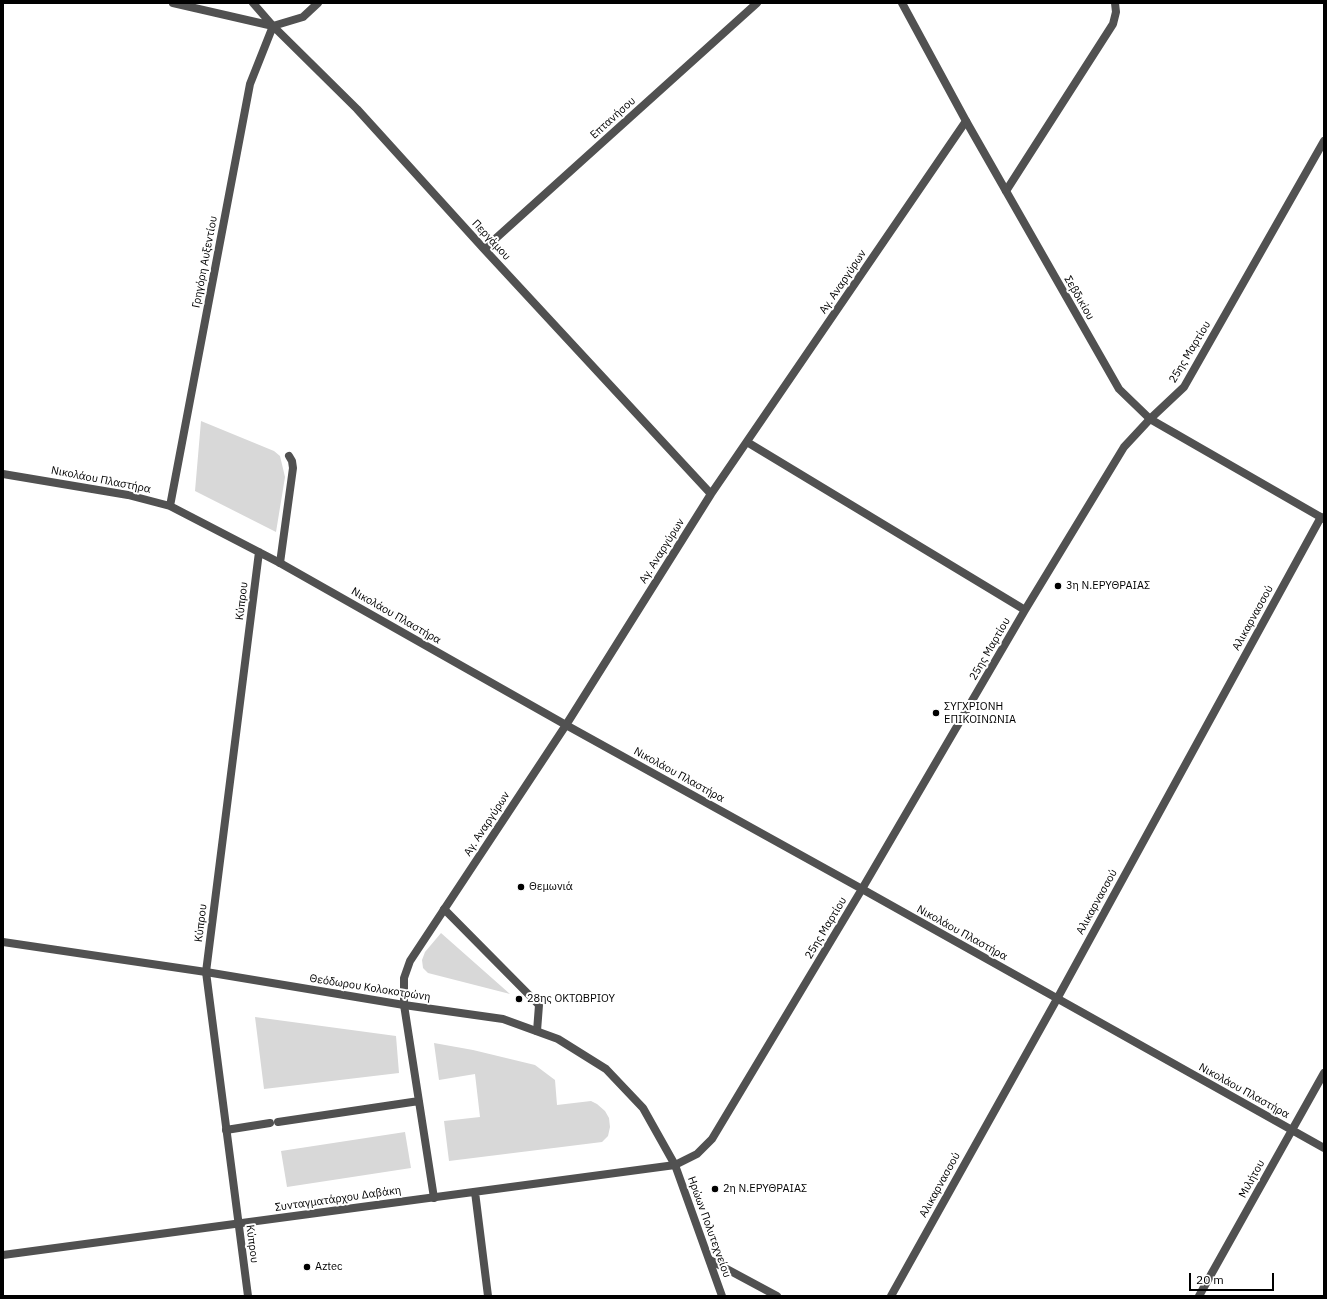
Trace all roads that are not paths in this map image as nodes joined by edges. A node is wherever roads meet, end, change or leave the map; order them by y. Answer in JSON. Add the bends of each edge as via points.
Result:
{"nodes":[{"id":1,"x":173,"y":3,"type":"edge"},
{"id":2,"x":253,"y":3,"type":"edge"},
{"id":3,"x":318,"y":3,"type":"edge"},
{"id":4,"x":757,"y":3,"type":"edge"},
{"id":5,"x":902,"y":3,"type":"edge"},
{"id":6,"x":1115,"y":3,"type":"edge"},
{"id":7,"x":273,"y":26,"type":"junction"},
{"id":8,"x":966,"y":121,"type":"junction"},
{"id":9,"x":1324,"y":141,"type":"edge"},
{"id":10,"x":1006,"y":191,"type":"junction"},
{"id":11,"x":484,"y":249,"type":"junction"},
{"id":12,"x":1150,"y":419,"type":"junction"},
{"id":13,"x":747,"y":442,"type":"junction"},
{"id":14,"x":289,"y":456,"type":"dead end"},
{"id":15,"x":3,"y":474,"type":"edge"},
{"id":16,"x":711,"y":494,"type":"junction"},
{"id":17,"x":170,"y":506,"type":"junction"},
{"id":18,"x":1322,"y":518,"type":"edge"},
{"id":19,"x":259,"y":552,"type":"junction"},
{"id":20,"x":280,"y":563,"type":"junction"},
{"id":21,"x":1025,"y":610,"type":"junction"},
{"id":22,"x":566,"y":724,"type":"junction"},
{"id":23,"x":862,"y":889,"type":"junction"},
{"id":24,"x":444,"y":909,"type":"junction"},
{"id":25,"x":3,"y":942,"type":"edge"},
{"id":26,"x":206,"y":972,"type":"junction"},
{"id":27,"x":1057,"y":999,"type":"junction"},
{"id":28,"x":404,"y":1005,"type":"junction"},
{"id":29,"x":538,"y":1031,"type":"junction"},
{"id":30,"x":1324,"y":1073,"type":"edge"},
{"id":31,"x":419,"y":1101,"type":"junction"},
{"id":32,"x":226,"y":1130,"type":"junction"},
{"id":33,"x":1292,"y":1130,"type":"junction"},
{"id":34,"x":1324,"y":1148,"type":"edge"},
{"id":35,"x":675,"y":1165,"type":"junction"},
{"id":36,"x":475,"y":1192,"type":"junction"},
{"id":37,"x":434,"y":1198,"type":"junction"},
{"id":38,"x":238,"y":1224,"type":"junction"},
{"id":39,"x":3,"y":1255,"type":"edge"},
{"id":40,"x":710,"y":1260,"type":"junction"},
{"id":41,"x":248,"y":1296,"type":"edge"},
{"id":42,"x":488,"y":1296,"type":"edge"},
{"id":43,"x":722,"y":1296,"type":"edge"},
{"id":44,"x":777,"y":1296,"type":"edge"},
{"id":45,"x":891,"y":1296,"type":"edge"},
{"id":46,"x":1199,"y":1296,"type":"edge"}],
"edges":[{"from":1,"to":7,"type":"street"},
{"from":2,"to":7,"type":"street","name":"Περγάμου"},
{"from":3,"to":7,"type":"street","via":[[303,17]]},
{"from":4,"to":11,"type":"street","name":"Επτανήσου"},
{"from":5,"to":8,"type":"street","name":"Σεβδικίου"},
{"from":6,"to":10,"type":"street","via":[[1116,12],[1112,24]]},
{"from":7,"to":11,"type":"street","name":"Περγάμου","via":[[357,109]]},
{"from":7,"to":17,"type":"street","name":"Γρηγόρη Αυξεντίου","via":[[250,84]]},
{"from":8,"to":10,"type":"street","name":"Σεβδικίου"},
{"from":8,"to":13,"type":"street","name":"Αγ. Αναργύρων"},
{"from":9,"to":12,"type":"street","name":"25ης Μαρτίου","via":[[1184,387]]},
{"from":10,"to":12,"type":"street","name":"Σεβδικίου","via":[[1118,389]]},
{"from":11,"to":16,"type":"street","name":"Περγάμου"},
{"from":12,"to":18,"type":"street","name":"Σεβδικίου"},
{"from":12,"to":21,"type":"street","name":"25ης Μαρτίου","via":[[1124,447]]},
{"from":13,"to":16,"type":"street","name":"Αγ. Αναργύρων"},
{"from":13,"to":21,"type":"street"},
{"from":14,"to":20,"type":"street","via":[[293,468]]},
{"from":15,"to":17,"type":"street","name":"Νικολάου Πλαστήρα","via":[[128,495]]},
{"from":16,"to":22,"type":"street","name":"Αγ. Αναργύρων"},
{"from":17,"to":19,"type":"street","name":"Νικολάου Πλαστήρα"},
{"from":18,"to":27,"type":"street","name":"Αλικαρνασσού"},
{"from":19,"to":20,"type":"street","name":"Νικολάου Πλαστήρα"},
{"from":19,"to":26,"type":"street","name":"Κύπρου"},
{"from":20,"to":22,"type":"street","name":"Νικολάου Πλαστήρα"},
{"from":21,"to":23,"type":"street","name":"25ης Μαρτίου"},
{"from":22,"to":23,"type":"street","name":"Νικολάου Πλαστήρα"},
{"from":22,"to":24,"type":"street","name":"Αγ. Αναργύρων"},
{"from":23,"to":27,"type":"street","name":"Νικολάου Πλαστήρα"},
{"from":23,"to":35,"type":"street","name":"25ης Μαρτίου","via":[[712,1139],[697,1154]]},
{"from":24,"to":28,"type":"street","name":"Αγ. Αναργύρων","via":[[410,961],[404,978]]},
{"from":24,"to":29,"type":"street","via":[[539,1005]]},
{"from":25,"to":26,"type":"street","name":"Θεόδωρου Κολοκοτρώνη"},
{"from":26,"to":28,"type":"street","name":"Θεόδωρου Κολοκοτρώνη"},
{"from":26,"to":32,"type":"street","name":"Κύπρου"},
{"from":27,"to":33,"type":"street","name":"Νικολάου Πλαστήρα"},
{"from":27,"to":45,"type":"street","name":"Αλικαρνασσού"},
{"from":28,"to":29,"type":"street","name":"Θεόδωρου Κολοκοτρώνη","via":[[503,1019]]},
{"from":28,"to":31,"type":"street","name":"Αγ. Αναργύρων"},
{"from":29,"to":35,"type":"street","name":"Θεόδωρου Κολοκοτρώνη","via":[[558,1039],[606,1069],[644,1108]]},
{"from":30,"to":33,"type":"street","name":"Μιλήτου"},
{"from":31,"to":32,"type":"street"},
{"from":31,"to":37,"type":"street","name":"Αγ. Αναργύρων"},
{"from":32,"to":38,"type":"street","name":"Κύπρου"},
{"from":33,"to":34,"type":"street","name":"Νικολάου Πλαστήρα"},
{"from":33,"to":46,"type":"street","name":"Μιλήτου"},
{"from":35,"to":36,"type":"street","name":"Συνταγματάρχου Δαβάκη"},
{"from":35,"to":40,"type":"street","name":"Ηρώων Πολυτεχνείου"},
{"from":36,"to":37,"type":"street","name":"Συνταγματάρχου Δαβάκη"},
{"from":36,"to":42,"type":"street"},
{"from":37,"to":38,"type":"street","name":"Συνταγματάρχου Δαβάκη"},
{"from":38,"to":39,"type":"street","name":"Συνταγματάρχου Δαβάκη"},
{"from":38,"to":41,"type":"street","name":"Κύπρου"},
{"from":40,"to":43,"type":"street","name":"Ηρώων Πολυτεχνείου"},
{"from":40,"to":44,"type":"street"}]}
